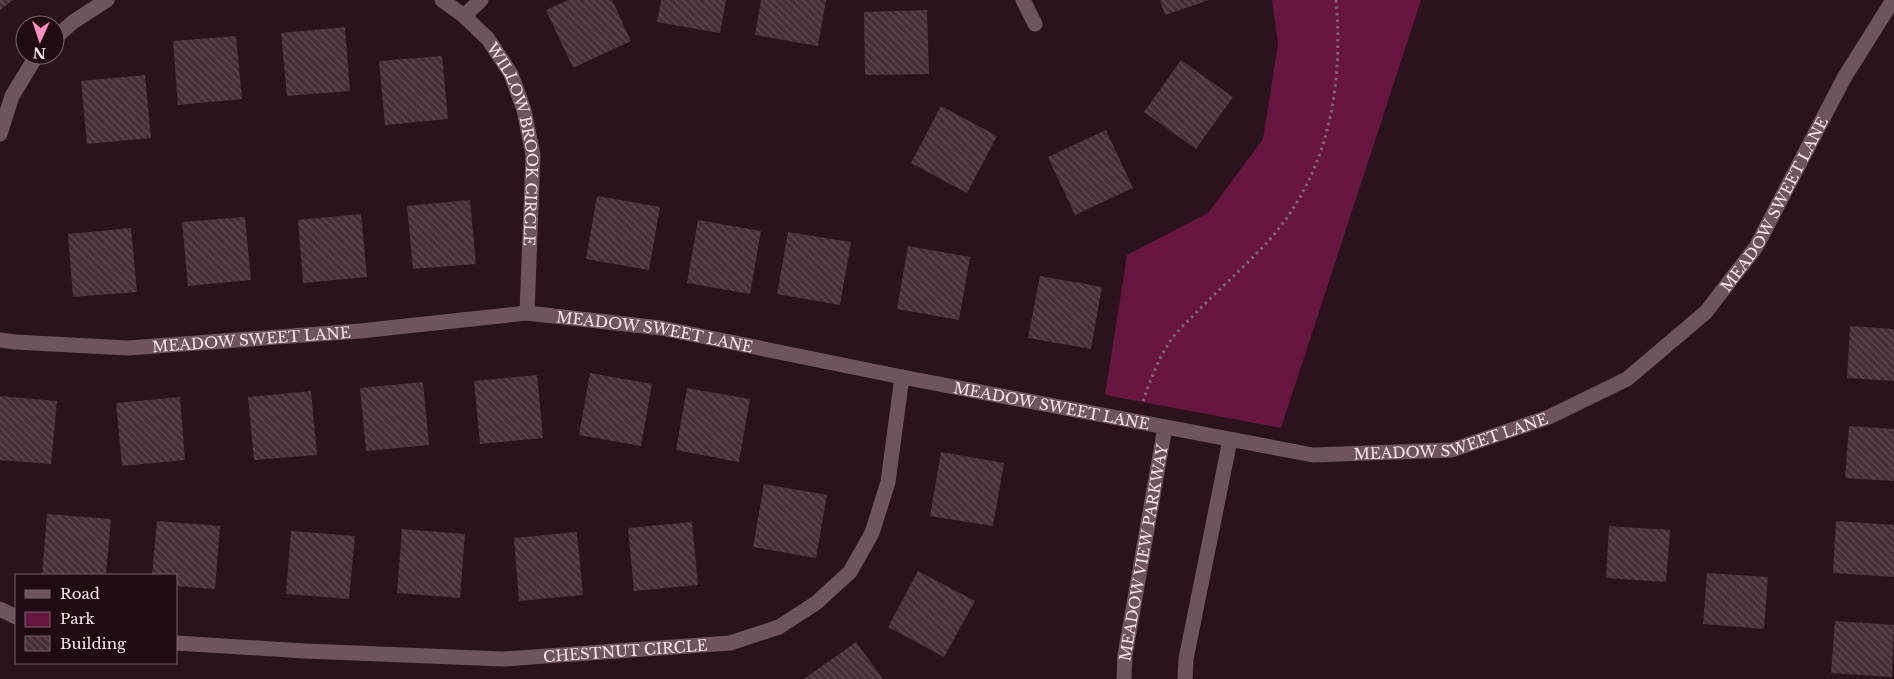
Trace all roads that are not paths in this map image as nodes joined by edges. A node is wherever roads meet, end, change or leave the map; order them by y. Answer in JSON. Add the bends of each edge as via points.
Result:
{"nodes":[{"id":1,"x":107,"y":0,"type":"edge"},
{"id":2,"x":442,"y":0,"type":"edge"},
{"id":3,"x":481,"y":0,"type":"edge"},
{"id":4,"x":1023,"y":0,"type":"edge"},
{"id":5,"x":1892,"y":0,"type":"edge"},
{"id":6,"x":464,"y":16,"type":"junction"},
{"id":7,"x":1888,"y":21,"type":"edge"},
{"id":8,"x":1035,"y":24,"type":"dead end"},
{"id":9,"x":65,"y":29,"type":"edge"},
{"id":10,"x":31,"y":65,"type":"edge"},
{"id":11,"x":0,"y":134,"type":"edge"},
{"id":12,"x":526,"y":313,"type":"junction"},
{"id":13,"x":0,"y":340,"type":"edge"},
{"id":14,"x":902,"y":377,"type":"junction"},
{"id":15,"x":1165,"y":427,"type":"junction"},
{"id":16,"x":1230,"y":440,"type":"junction"},
{"id":17,"x":0,"y":609,"type":"edge"},
{"id":18,"x":15,"y":616,"type":"edge"},
{"id":19,"x":178,"y":643,"type":"edge"},
{"id":20,"x":1124,"y":679,"type":"edge"},
{"id":21,"x":1185,"y":679,"type":"edge"}],
"edges":[{"from":1,"to":9,"type":"street"},
{"from":2,"to":6,"type":"street","name":"WILLOW BROOK CIRCLE"},
{"from":3,"to":6,"type":"street"},
{"from":4,"to":8,"type":"street"},
{"from":5,"to":7,"type":"street","name":"MEADOW SWEET LANE"},
{"from":6,"to":12,"type":"street","name":"WILLOW BROOK CIRCLE","via":[[488,39],[511,74],[524,110],[533,155]]},
{"from":7,"to":16,"type":"street","name":"MEADOW SWEET LANE","via":[[1844,78],[1756,247],[1706,312],[1627,379],[1549,417],[1452,450],[1314,454]]},
{"from":10,"to":11,"type":"street","via":[[12,96]]},
{"from":12,"to":13,"type":"street","name":"MEADOW SWEET LANE","via":[[360,331],[128,348]]},
{"from":12,"to":14,"type":"street","name":"MEADOW SWEET LANE","via":[[661,328]]},
{"from":14,"to":15,"type":"street","name":"MEADOW SWEET LANE"},
{"from":14,"to":19,"type":"street","name":"CHESTNUT CIRCLE","via":[[888,482],[872,533],[850,572],[816,603],[779,627],[730,642],[503,659]]},
{"from":15,"to":16,"type":"street","name":"MEADOW SWEET LANE"},
{"from":15,"to":20,"type":"street","name":"MEADOW VIEW PARKWAY","via":[[1125,654]]},
{"from":16,"to":21,"type":"street","via":[[1186,659]]},
{"from":17,"to":18,"type":"street"}]}
